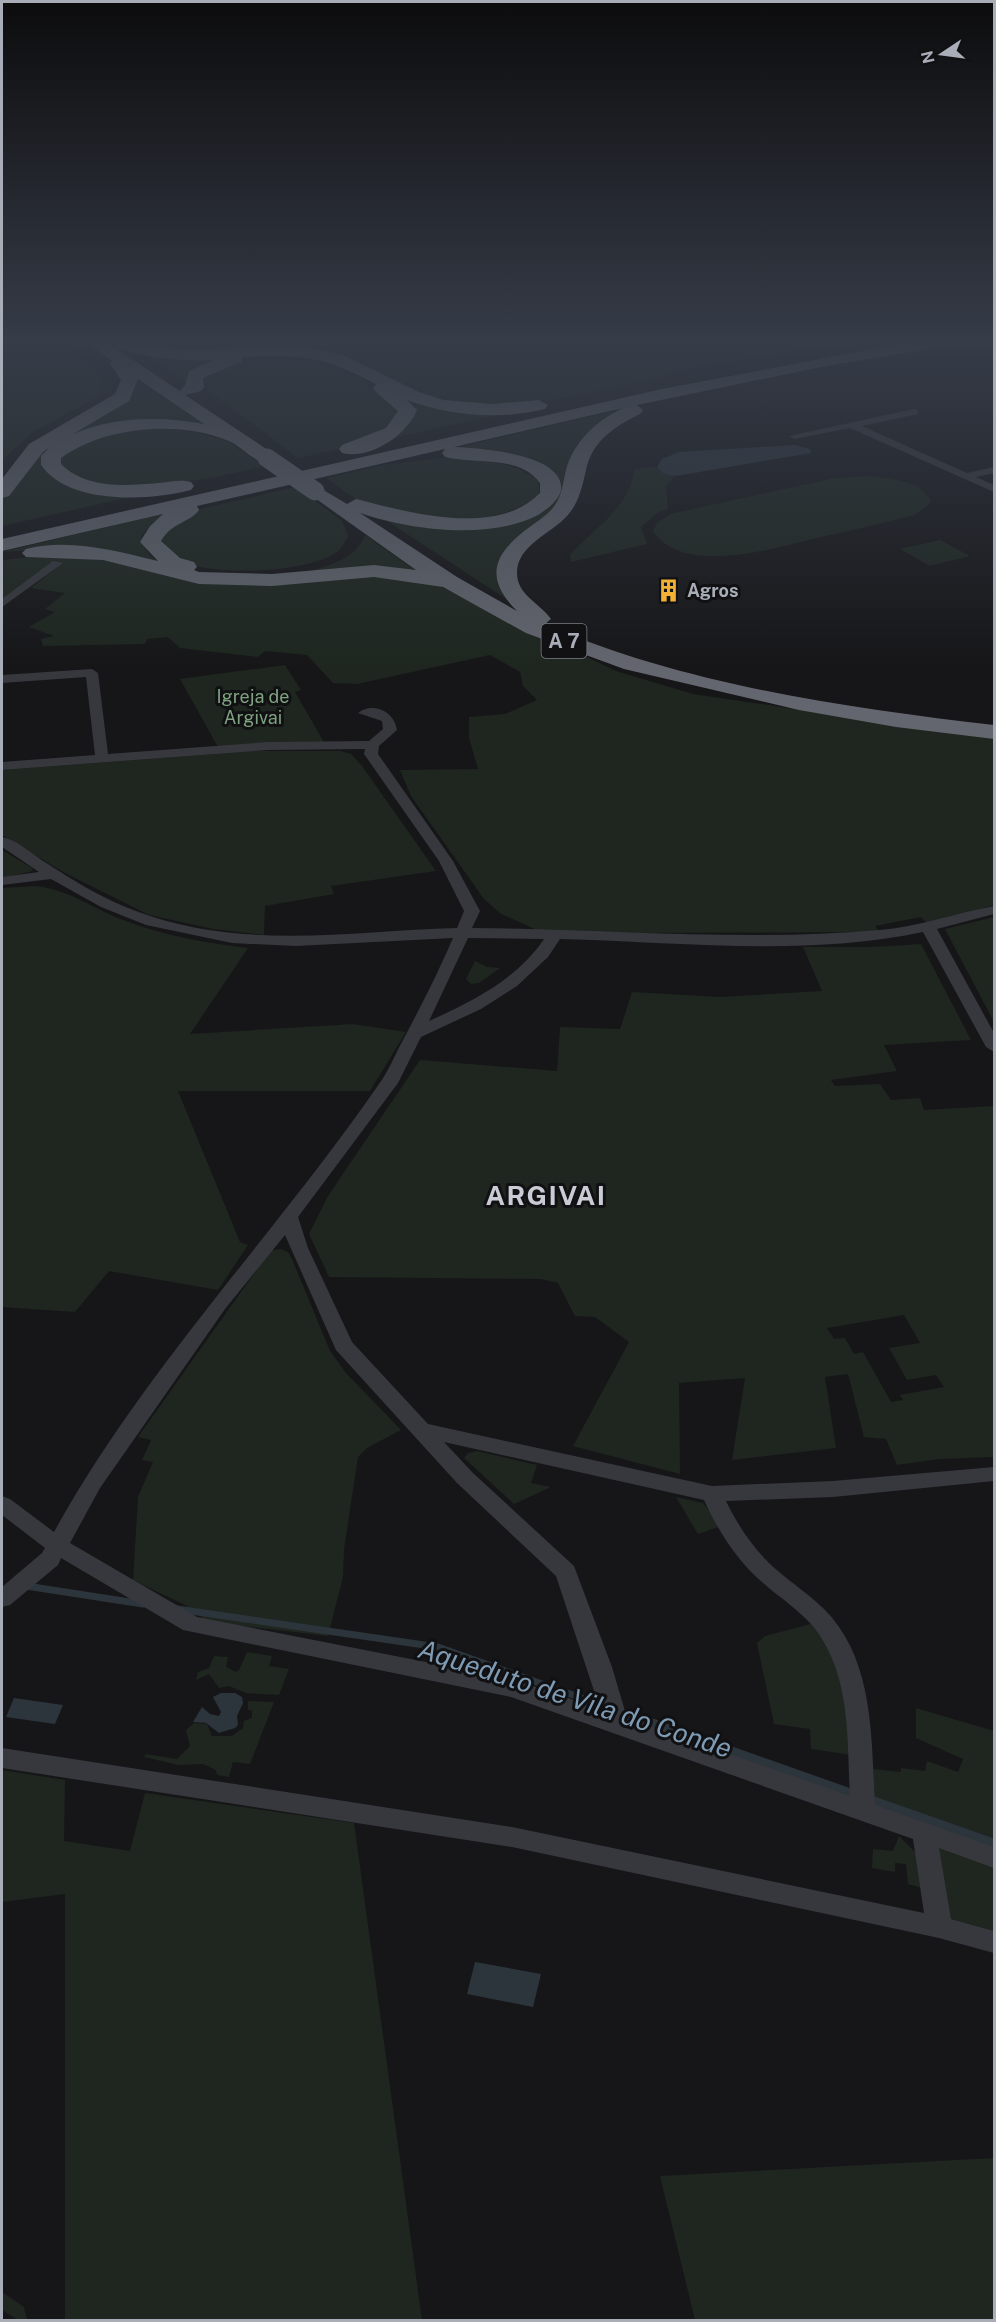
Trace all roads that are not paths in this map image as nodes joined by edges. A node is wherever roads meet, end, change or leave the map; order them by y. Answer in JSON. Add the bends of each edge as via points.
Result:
{"nodes":[{"id":1,"x":33,"y":452,"type":"edge"},
{"id":2,"x":55,"y":452,"type":"edge"},
{"id":3,"x":263,"y":452,"type":"edge"},
{"id":4,"x":271,"y":452,"type":"edge"},
{"id":5,"x":350,"y":452,"type":"edge"},
{"id":6,"x":382,"y":452,"type":"edge"},
{"id":7,"x":412,"y":452,"type":"edge"},
{"id":8,"x":582,"y":452,"type":"edge"},
{"id":9,"x":915,"y":452,"type":"edge"},
{"id":10,"x":387,"y":458,"type":"junction"},
{"id":11,"x":994,"y":470,"type":"edge"},
{"id":12,"x":298,"y":473,"type":"junction"},
{"id":13,"x":967,"y":476,"type":"junction"},
{"id":14,"x":239,"y":478,"type":"junction"},
{"id":15,"x":994,"y":489,"type":"edge"},
{"id":16,"x":2,"y":492,"type":"edge"},
{"id":17,"x":355,"y":511,"type":"junction"},
{"id":18,"x":2,"y":532,"type":"edge"},
{"id":19,"x":2,"y":545,"type":"edge"},
{"id":20,"x":2,"y":556,"type":"edge"},
{"id":21,"x":57,"y":563,"type":"dead end"},
{"id":22,"x":465,"y":591,"type":"junction"},
{"id":23,"x":2,"y":604,"type":"edge"},
{"id":24,"x":540,"y":619,"type":"junction"},
{"id":25,"x":2,"y":679,"type":"edge"},
{"id":26,"x":734,"y":689,"type":"junction"},
{"id":27,"x":365,"y":713,"type":"dead end"},
{"id":28,"x":994,"y":732,"type":"edge"},
{"id":29,"x":372,"y":745,"type":"junction"},
{"id":30,"x":102,"y":759,"type":"junction"},
{"id":31,"x":2,"y":766,"type":"edge"},
{"id":32,"x":2,"y":841,"type":"edge"},
{"id":33,"x":54,"y":874,"type":"junction"},
{"id":34,"x":2,"y":881,"type":"edge"},
{"id":35,"x":994,"y":910,"type":"edge"},
{"id":36,"x":928,"y":927,"type":"junction"},
{"id":37,"x":464,"y":933,"type":"junction"},
{"id":38,"x":554,"y":936,"type":"junction"},
{"id":39,"x":417,"y":1033,"type":"junction"},
{"id":40,"x":994,"y":1047,"type":"edge"},
{"id":41,"x":289,"y":1217,"type":"junction"},
{"id":42,"x":421,"y":1430,"type":"junction"},
{"id":43,"x":994,"y":1474,"type":"edge"},
{"id":44,"x":712,"y":1494,"type":"junction"},
{"id":45,"x":2,"y":1504,"type":"edge"},
{"id":46,"x":58,"y":1546,"type":"junction"},
{"id":47,"x":2,"y":1599,"type":"edge"},
{"id":48,"x":616,"y":1723,"type":"junction"},
{"id":49,"x":2,"y":1758,"type":"edge"},
{"id":50,"x":863,"y":1810,"type":"junction"},
{"id":51,"x":924,"y":1831,"type":"junction"},
{"id":52,"x":994,"y":1857,"type":"edge"},
{"id":53,"x":939,"y":1927,"type":"junction"},
{"id":54,"x":994,"y":1942,"type":"edge"}],
"edges":[{"from":1,"to":16,"type":"highway"},
{"from":2,"to":14,"type":"highway","via":[[51,465],[69,481],[111,489],[170,488]]},
{"from":3,"to":12,"type":"highway","number":"A 7"},
{"from":4,"to":12,"type":"highway","number":"A 7"},
{"from":5,"to":12,"type":"highway"},
{"from":6,"to":12,"type":"highway"},
{"from":7,"to":10,"type":"highway"},
{"from":8,"to":24,"type":"highway","via":[[569,498],[560,511],[524,542],[507,568],[512,591]]},
{"from":9,"to":13,"type":"street"},
{"from":10,"to":12,"type":"highway"},
{"from":10,"to":17,"type":"highway","via":[[452,453],[504,458],[541,472],[551,486],[550,493],[524,512],[469,523],[407,520]]},
{"from":11,"to":13,"type":"street"},
{"from":12,"to":14,"type":"highway"},
{"from":12,"to":17,"type":"highway","number":"A 7"},
{"from":12,"to":17,"type":"highway","via":[[177,514],[158,526],[150,543],[172,563],[198,571],[230,575],[311,569],[352,548],[361,529]]},
{"from":12,"to":19,"type":"highway"},
{"from":13,"to":15,"type":"street"},
{"from":14,"to":18,"type":"highway"},
{"from":17,"to":22,"type":"highway","number":"A 7"},
{"from":17,"to":24,"type":"highway","number":"A 7","via":[[461,578]]},
{"from":20,"to":22,"type":"highway","via":[[69,551],[103,554],[199,578],[242,581],[347,572],[393,573],[424,577]]},
{"from":21,"to":23,"type":"street"},
{"from":22,"to":26,"type":"highway","number":"A 7","via":[[576,645],[646,669]]},
{"from":24,"to":26,"type":"highway","number":"A 7"},
{"from":25,"to":30,"type":"street","via":[[92,673]]},
{"from":26,"to":28,"type":"highway","via":[[873,716]]},
{"from":27,"to":29,"type":"street","via":[[386,716],[391,726]]},
{"from":29,"to":30,"type":"street","via":[[268,746]]},
{"from":29,"to":37,"type":"street","via":[[375,761],[446,861],[472,910]]},
{"from":30,"to":31,"type":"street"},
{"from":32,"to":33,"type":"street"},
{"from":33,"to":34,"type":"street"},
{"from":33,"to":37,"type":"street","via":[[139,918],[172,928],[239,939]]},
{"from":35,"to":36,"type":"street"},
{"from":36,"to":38,"type":"street","via":[[881,935],[771,939]]},
{"from":36,"to":40,"type":"street"},
{"from":37,"to":38,"type":"street"},
{"from":37,"to":39,"type":"street"},
{"from":38,"to":39,"type":"street","via":[[543,955],[517,978],[467,1010]]},
{"from":39,"to":41,"type":"street","via":[[389,1083]]},
{"from":41,"to":42,"type":"street","via":[[343,1345]]},
{"from":41,"to":46,"type":"street","via":[[218,1305],[91,1484]]},
{"from":42,"to":44,"type":"street"},
{"from":42,"to":48,"type":"street","via":[[465,1478],[566,1572]]},
{"from":43,"to":44,"type":"street","via":[[833,1489]]},
{"from":44,"to":50,"type":"street","via":[[750,1556],[813,1613],[829,1631],[844,1659],[859,1719]]},
{"from":45,"to":46,"type":"street"},
{"from":46,"to":47,"type":"street","via":[[50,1559]]},
{"from":46,"to":48,"type":"street","via":[[191,1624],[513,1688]]},
{"from":48,"to":50,"type":"street"},
{"from":49,"to":53,"type":"street","via":[[512,1837]]},
{"from":50,"to":51,"type":"street"},
{"from":51,"to":52,"type":"street"},
{"from":51,"to":53,"type":"street"},
{"from":53,"to":54,"type":"street"}]}
